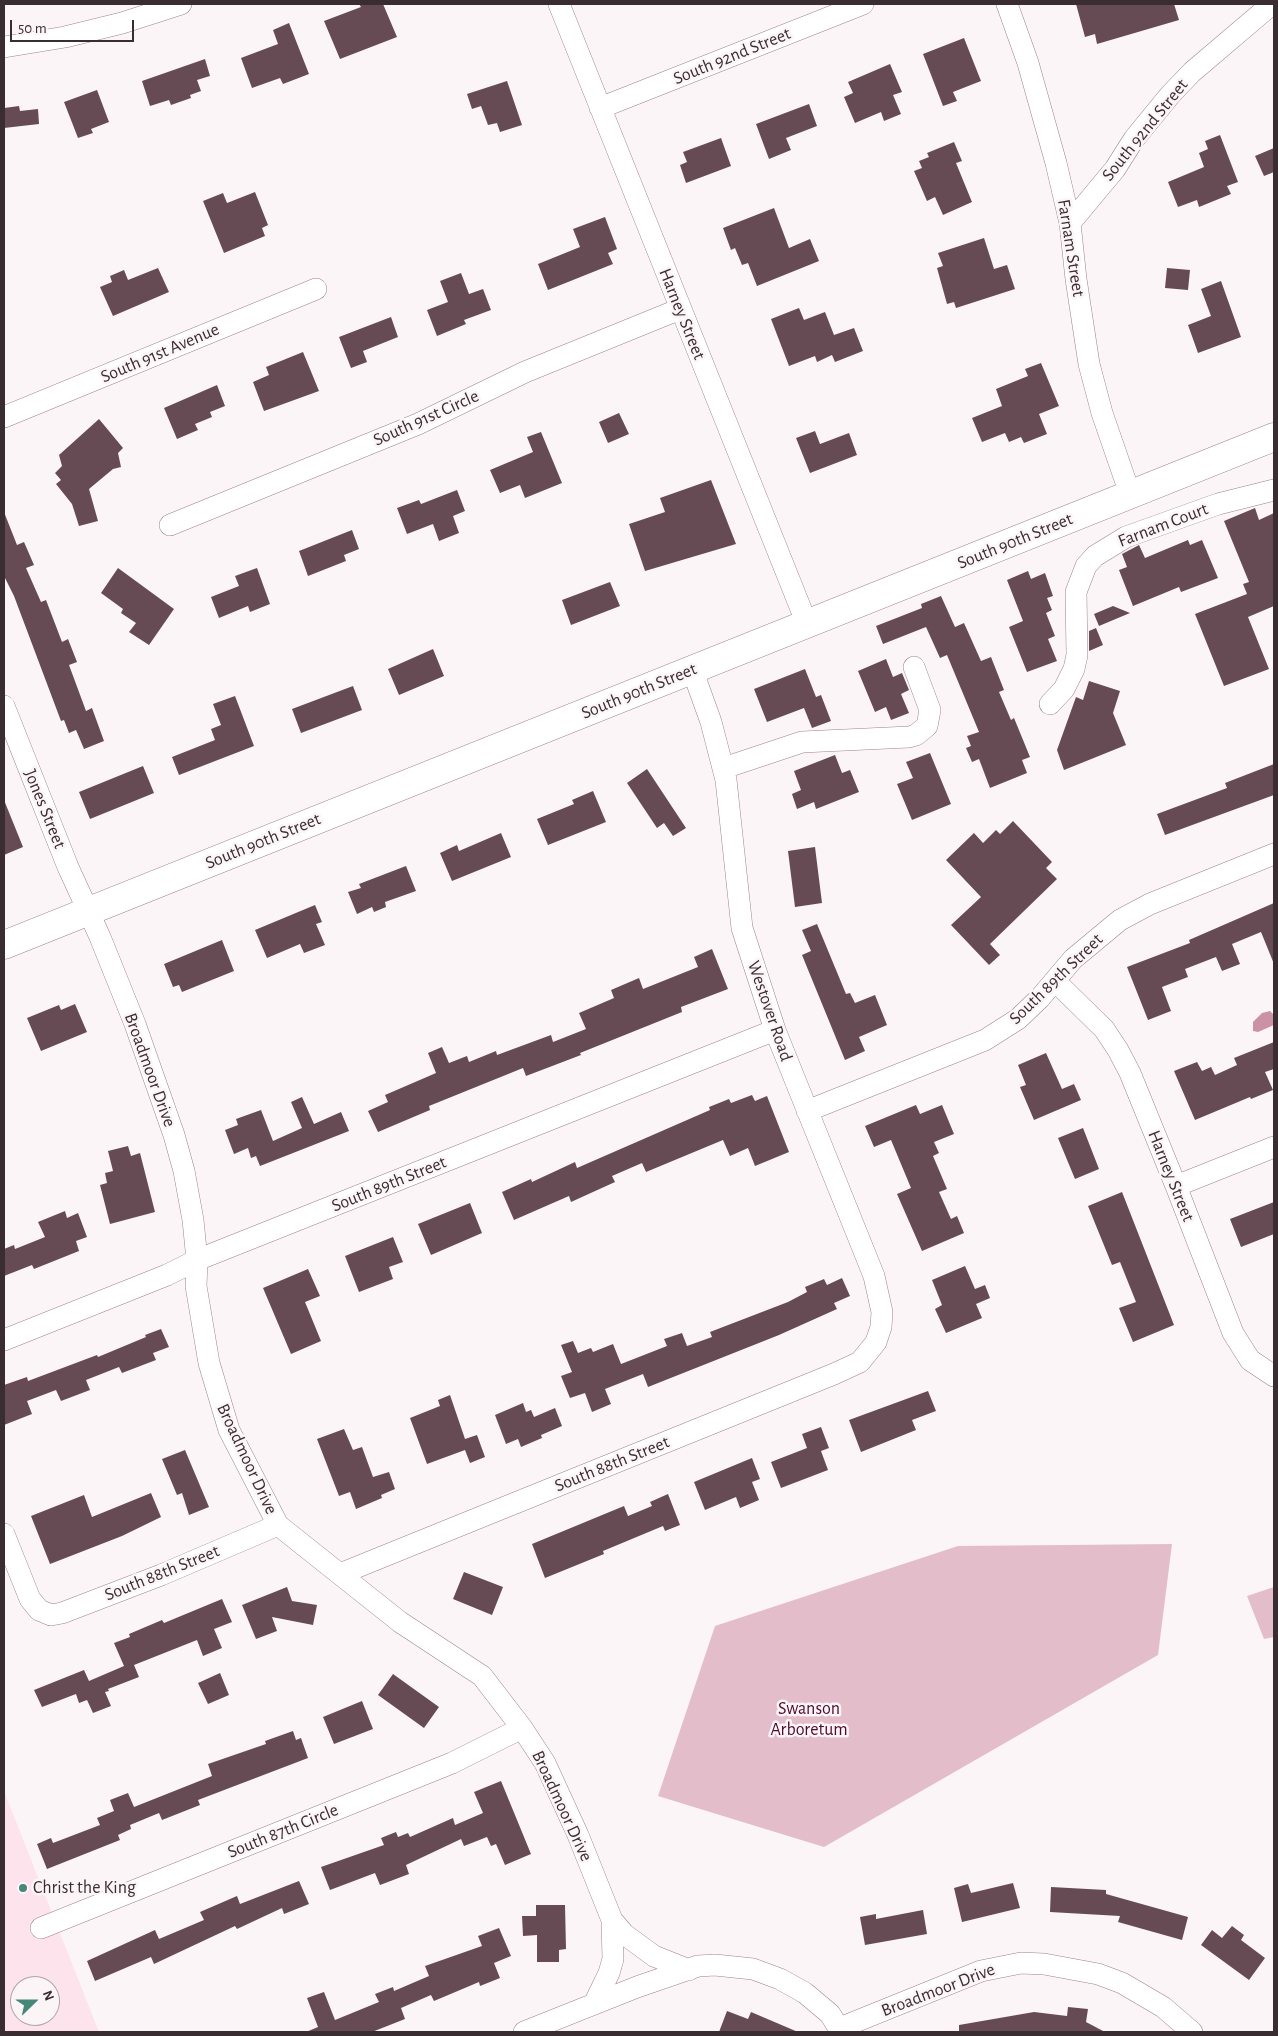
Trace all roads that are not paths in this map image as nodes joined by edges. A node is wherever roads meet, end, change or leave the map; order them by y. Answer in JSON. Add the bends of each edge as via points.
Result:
{"nodes":[{"id":1,"x":181,"y":4,"type":"edge"},
{"id":2,"x":559,"y":4,"type":"edge"},
{"id":3,"x":864,"y":4,"type":"edge"},
{"id":4,"x":1007,"y":4,"type":"edge"},
{"id":5,"x":1272,"y":4,"type":"edge"},
{"id":6,"x":4,"y":47,"type":"edge"},
{"id":7,"x":600,"y":108,"type":"junction"},
{"id":8,"x":1070,"y":223,"type":"junction"},
{"id":9,"x":316,"y":289,"type":"dead end"},
{"id":10,"x":680,"y":309,"type":"junction"},
{"id":11,"x":4,"y":417,"type":"edge"},
{"id":12,"x":1274,"y":437,"type":"edge"},
{"id":13,"x":1274,"y":490,"type":"edge"},
{"id":14,"x":1130,"y":494,"type":"junction"},
{"id":15,"x":170,"y":525,"type":"dead end"},
{"id":16,"x":807,"y":624,"type":"junction"},
{"id":17,"x":914,"y":667,"type":"dead end"},
{"id":18,"x":692,"y":669,"type":"junction"},
{"id":19,"x":1050,"y":704,"type":"dead end"},
{"id":20,"x":4,"y":706,"type":"edge"},
{"id":21,"x":722,"y":761,"type":"junction"},
{"id":22,"x":1274,"y":854,"type":"edge"},
{"id":23,"x":88,"y":911,"type":"junction"},
{"id":24,"x":4,"y":944,"type":"edge"},
{"id":25,"x":1055,"y":981,"type":"junction"},
{"id":26,"x":775,"y":1030,"type":"junction"},
{"id":27,"x":807,"y":1111,"type":"junction"},
{"id":28,"x":1274,"y":1147,"type":"edge"},
{"id":29,"x":1176,"y":1186,"type":"junction"},
{"id":30,"x":197,"y":1260,"type":"junction"},
{"id":31,"x":4,"y":1340,"type":"edge"},
{"id":32,"x":876,"y":1342,"type":"joint"},
{"id":33,"x":1274,"y":1376,"type":"edge"},
{"id":34,"x":278,"y":1526,"type":"junction"},
{"id":35,"x":4,"y":1534,"type":"edge"},
{"id":36,"x":340,"y":1574,"type":"junction"},
{"id":37,"x":522,"y":1728,"type":"junction"},
{"id":38,"x":612,"y":1920,"type":"junction"},
{"id":39,"x":41,"y":1928,"type":"dead end"},
{"id":40,"x":689,"y":1970,"type":"junction"},
{"id":41,"x":594,"y":2004,"type":"junction"},
{"id":42,"x":841,"y":2030,"type":"edge"},
{"id":43,"x":526,"y":2031,"type":"edge"},
{"id":44,"x":1192,"y":2032,"type":"edge"}],
"edges":[{"from":1,"to":6,"type":"street","via":[[65,37]]},
{"from":2,"to":7,"type":"street","name":"Harney Street"},
{"from":3,"to":7,"type":"street","name":"South 92nd Street"},
{"from":4,"to":8,"type":"street","name":"Farnam Street","via":[[1040,102]]},
{"from":5,"to":8,"type":"street","name":"South 92nd Street","via":[[1192,72],[1170,95]]},
{"from":7,"to":10,"type":"street","name":"Harney Street"},
{"from":8,"to":14,"type":"street","name":"Farnam Street","via":[[1089,364]]},
{"from":9,"to":11,"type":"street","name":"South 91st Avenue"},
{"from":10,"to":15,"type":"street","name":"South 91st Circle","via":[[525,372],[418,424]]},
{"from":10,"to":16,"type":"street","name":"Harney Street"},
{"from":12,"to":14,"type":"main road","name":"South 90th Street"},
{"from":13,"to":19,"type":"street","name":"Farnam Court","via":[[1218,504],[1126,537],[1095,556],[1086,566],[1076,592],[1077,655],[1074,670]]},
{"from":14,"to":16,"type":"main road","name":"South 90th Street"},
{"from":16,"to":18,"type":"main road","name":"South 90th Street"},
{"from":17,"to":21,"type":"street","via":[[930,710],[922,731],[909,737],[790,745]]},
{"from":18,"to":21,"type":"street","name":"Westover Road"},
{"from":18,"to":23,"type":"main road","name":"South 90th Street"},
{"from":20,"to":23,"type":"street","name":"Jones Street"},
{"from":21,"to":26,"type":"street","name":"Westover Road","via":[[731,815],[742,928]]},
{"from":22,"to":25,"type":"street","name":"South 89th Street","via":[[1150,904],[1120,920],[1073,960]]},
{"from":23,"to":24,"type":"main road","name":"South 90th Street"},
{"from":23,"to":30,"type":"street","name":"Broadmoor Drive","via":[[135,1024],[174,1135],[184,1171]]},
{"from":25,"to":27,"type":"street","name":"South 89th Street","via":[[1018,1019],[985,1040]]},
{"from":25,"to":29,"type":"street","name":"Harney Street","via":[[1104,1029],[1118,1050]]},
{"from":26,"to":27,"type":"street","name":"Westover Road"},
{"from":26,"to":30,"type":"street","name":"South 89th Street"},
{"from":27,"to":32,"type":"street","name":"Westover Road","via":[[874,1276],[882,1312]]},
{"from":28,"to":29,"type":"street"},
{"from":29,"to":33,"type":"street","name":"Harney Street","via":[[1239,1346],[1250,1360]]},
{"from":30,"to":31,"type":"street","name":"South 89th Street"},
{"from":30,"to":34,"type":"street","name":"Broadmoor Drive","via":[[199,1313],[218,1397],[242,1457]]},
{"from":32,"to":36,"type":"street","name":"South 88th Street","via":[[860,1362],[834,1374]]},
{"from":34,"to":35,"type":"street","name":"South 88th Street","via":[[62,1614],[45,1614],[30,1599]]},
{"from":34,"to":36,"type":"street","name":"Broadmoor Drive"},
{"from":36,"to":37,"type":"street","name":"Broadmoor Drive","via":[[400,1622],[482,1676]]},
{"from":37,"to":38,"type":"street","name":"Broadmoor Drive","via":[[562,1797]]},
{"from":37,"to":39,"type":"street","name":"South 87th Circle","via":[[452,1763]]},
{"from":38,"to":40,"type":"street","name":"Broadmoor Drive","via":[[624,1934],[654,1956]]},
{"from":38,"to":41,"type":"street","name":"Broadmoor Drive","via":[[613,1959]]},
{"from":40,"to":41,"type":"street","name":"Broadmoor Drive"},
{"from":40,"to":42,"type":"street","name":"Broadmoor Drive","via":[[715,1965],[738,1966],[780,1979],[830,2014]]},
{"from":41,"to":43,"type":"street","name":"Broadmoor Drive"},
{"from":42,"to":44,"type":"street","name":"Broadmoor Drive","via":[[981,1971],[1021,1963],[1098,1974],[1122,1983],[1163,2007]]}]}
